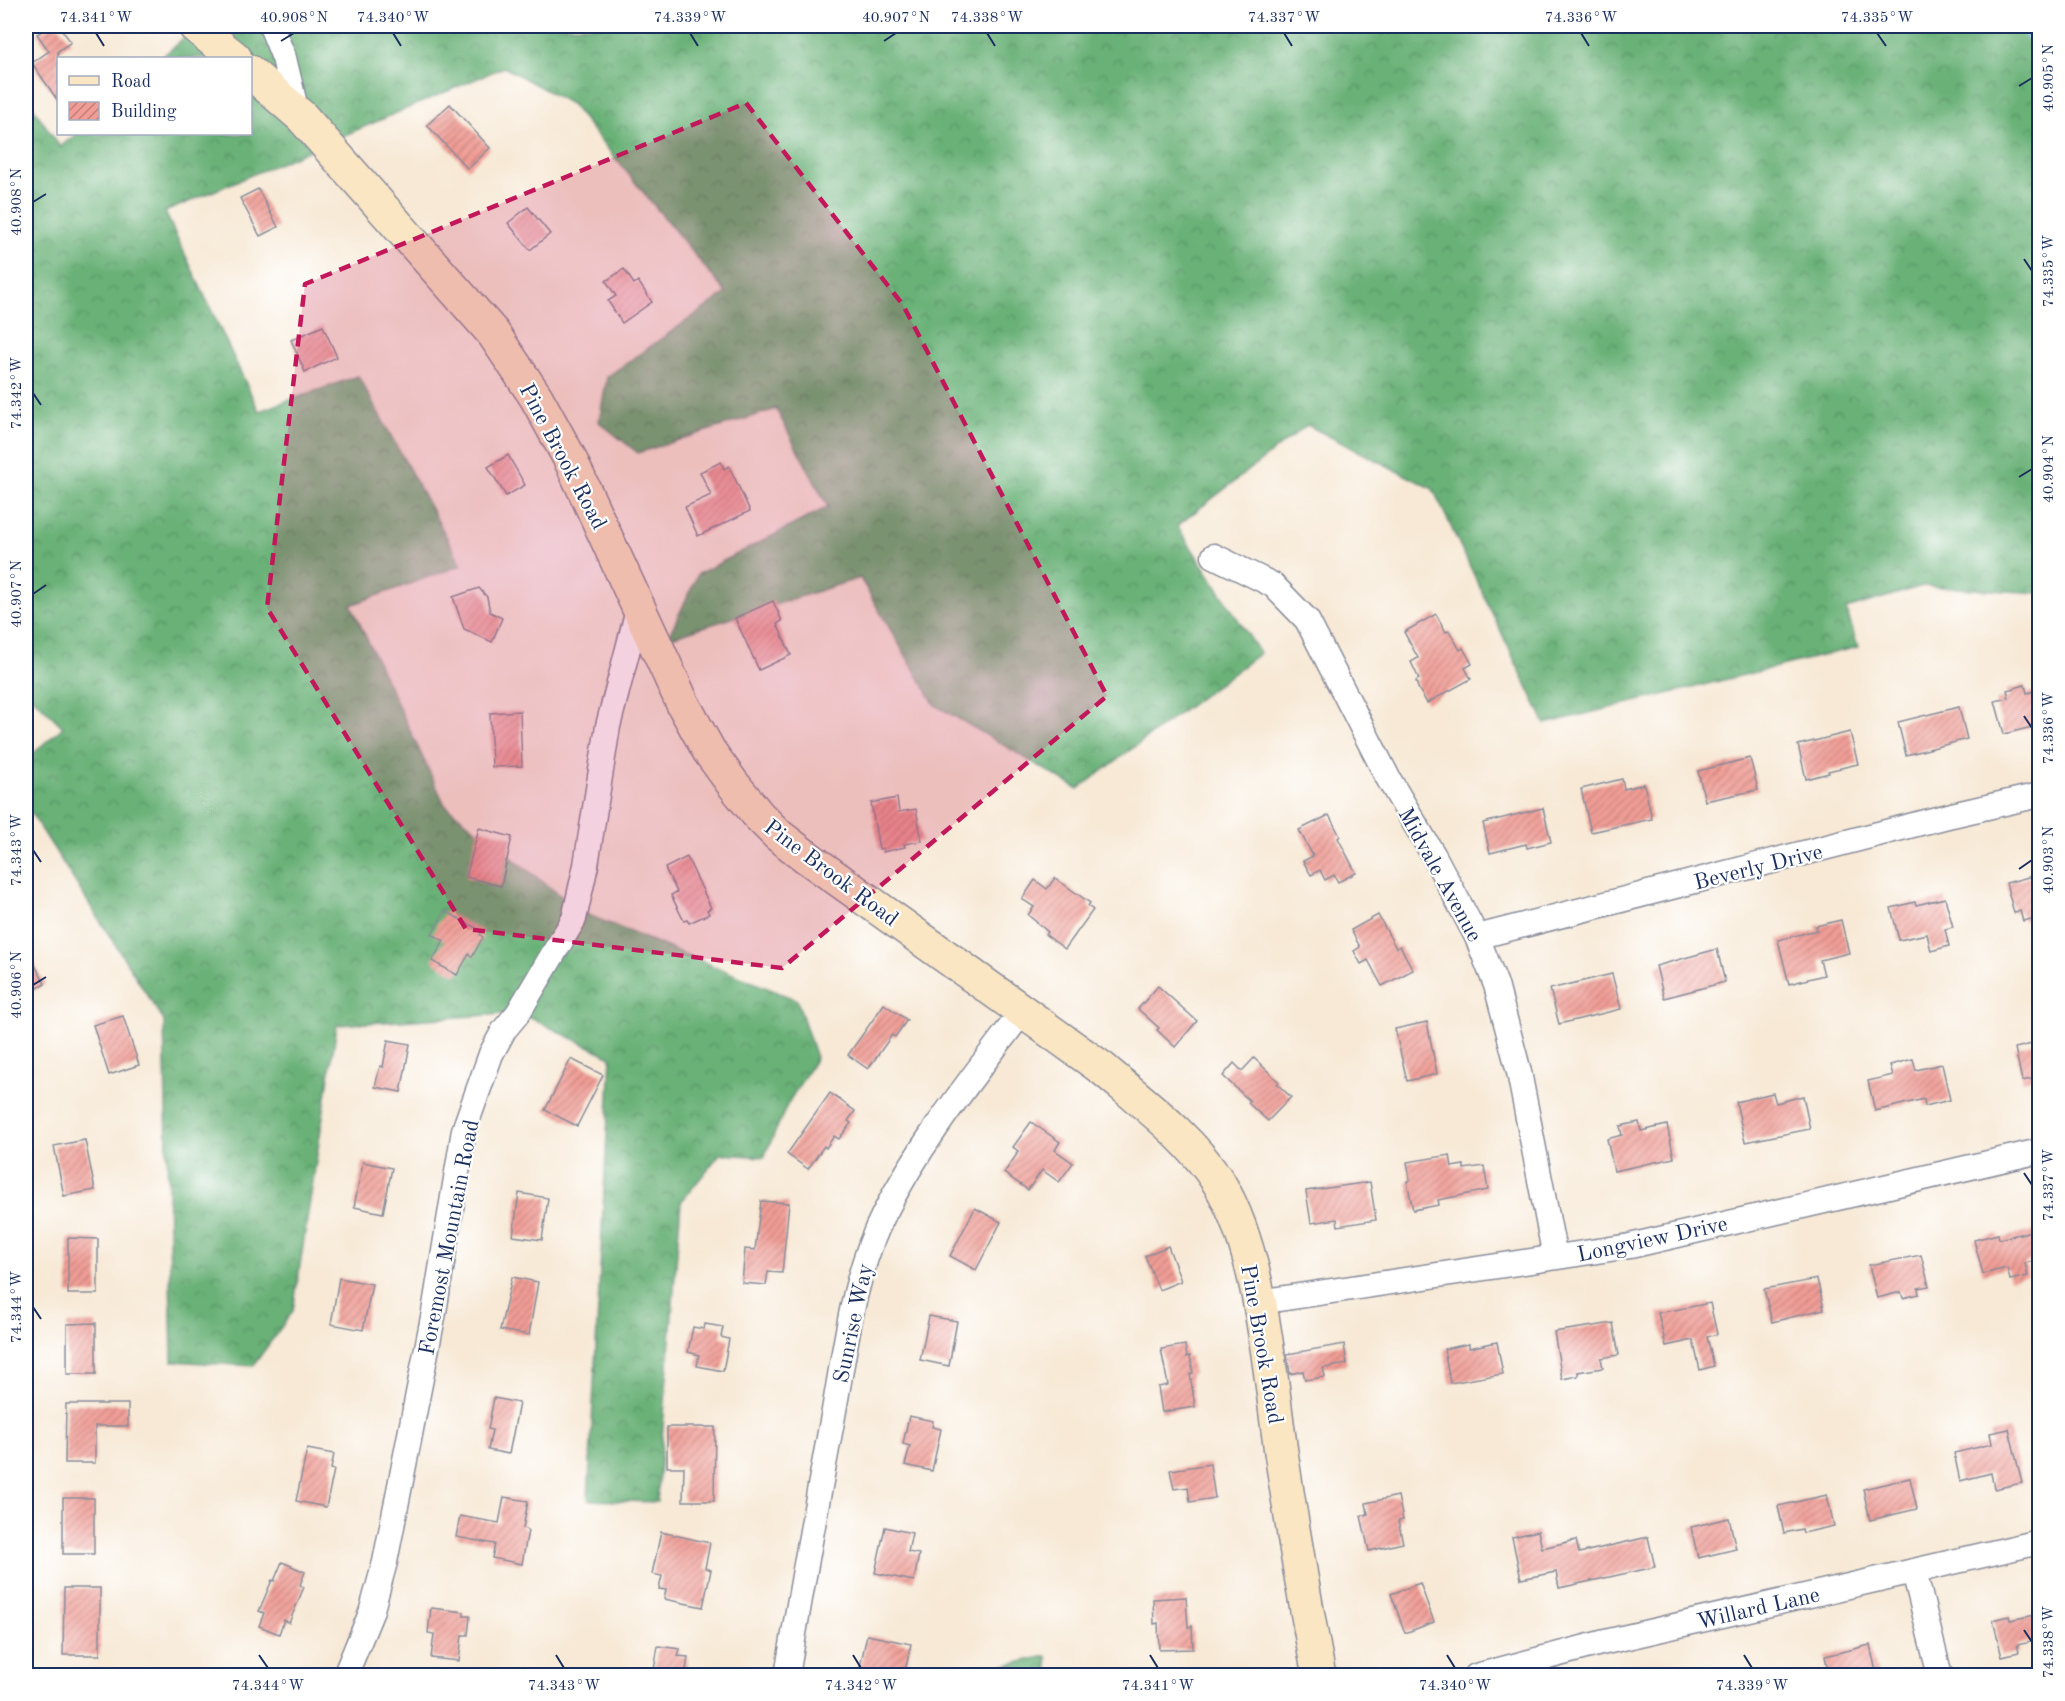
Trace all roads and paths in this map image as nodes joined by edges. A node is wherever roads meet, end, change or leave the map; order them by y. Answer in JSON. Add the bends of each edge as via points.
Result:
{"nodes":[{"id":1,"x":195,"y":26,"type":"edge"},
{"id":2,"x":271,"y":26,"type":"edge"},
{"id":3,"x":234,"y":57,"type":"edge"},
{"id":4,"x":252,"y":74,"type":"edge"},
{"id":5,"x":297,"y":113,"type":"junction"},
{"id":6,"x":1214,"y":556,"type":"dead end"},
{"id":7,"x":639,"y":606,"type":"junction"},
{"id":8,"x":2040,"y":795,"type":"edge"},
{"id":9,"x":1477,"y":937,"type":"junction"},
{"id":10,"x":1022,"y":1012,"type":"junction"},
{"id":11,"x":2040,"y":1151,"type":"edge"},
{"id":12,"x":1555,"y":1257,"type":"junction"},
{"id":13,"x":1259,"y":1302,"type":"junction"},
{"id":14,"x":2040,"y":1542,"type":"edge"},
{"id":15,"x":1914,"y":1571,"type":"junction"},
{"id":16,"x":345,"y":1676,"type":"edge"},
{"id":17,"x":787,"y":1676,"type":"edge"},
{"id":18,"x":1318,"y":1676,"type":"edge"},
{"id":19,"x":1476,"y":1676,"type":"edge"},
{"id":20,"x":1940,"y":1676,"type":"edge"}],
"edges":[{"from":1,"to":3,"type":"street"},
{"from":2,"to":5,"type":"street","via":[[284,58]]},
{"from":4,"to":5,"type":"street","name":"Pine Brook Road"},
{"from":5,"to":7,"type":"street","name":"Pine Brook Road","via":[[493,333],[569,457]]},
{"from":6,"to":9,"type":"street","name":"Midvale Avenue","via":[[1274,585],[1307,620],[1388,778]]},
{"from":7,"to":10,"type":"street","name":"Pine Brook Road","via":[[683,704],[710,751],[759,816],[804,855]]},
{"from":7,"to":16,"type":"street","name":"Foremost Mountain Road","via":[[608,726],[574,919],[491,1054],[464,1130],[386,1562],[371,1613]]},
{"from":8,"to":9,"type":"street","name":"Beverly Drive"},
{"from":9,"to":12,"type":"street","name":"Midvale Avenue","via":[[1496,985],[1519,1072]]},
{"from":10,"to":13,"type":"street","name":"Pine Brook Road","via":[[1103,1069],[1202,1161],[1231,1206]]},
{"from":10,"to":17,"type":"street","name":"Sunrise Way","via":[[915,1160],[883,1215],[868,1253],[841,1371]]},
{"from":11,"to":12,"type":"street","name":"Longview Drive","via":[[1640,1244]]},
{"from":12,"to":13,"type":"street","name":"Longview Drive"},
{"from":13,"to":18,"type":"street","name":"Pine Brook Road"},
{"from":14,"to":15,"type":"street","name":"Willard Lane"},
{"from":15,"to":19,"type":"street","name":"Willard Lane"},
{"from":15,"to":20,"type":"street"}]}
